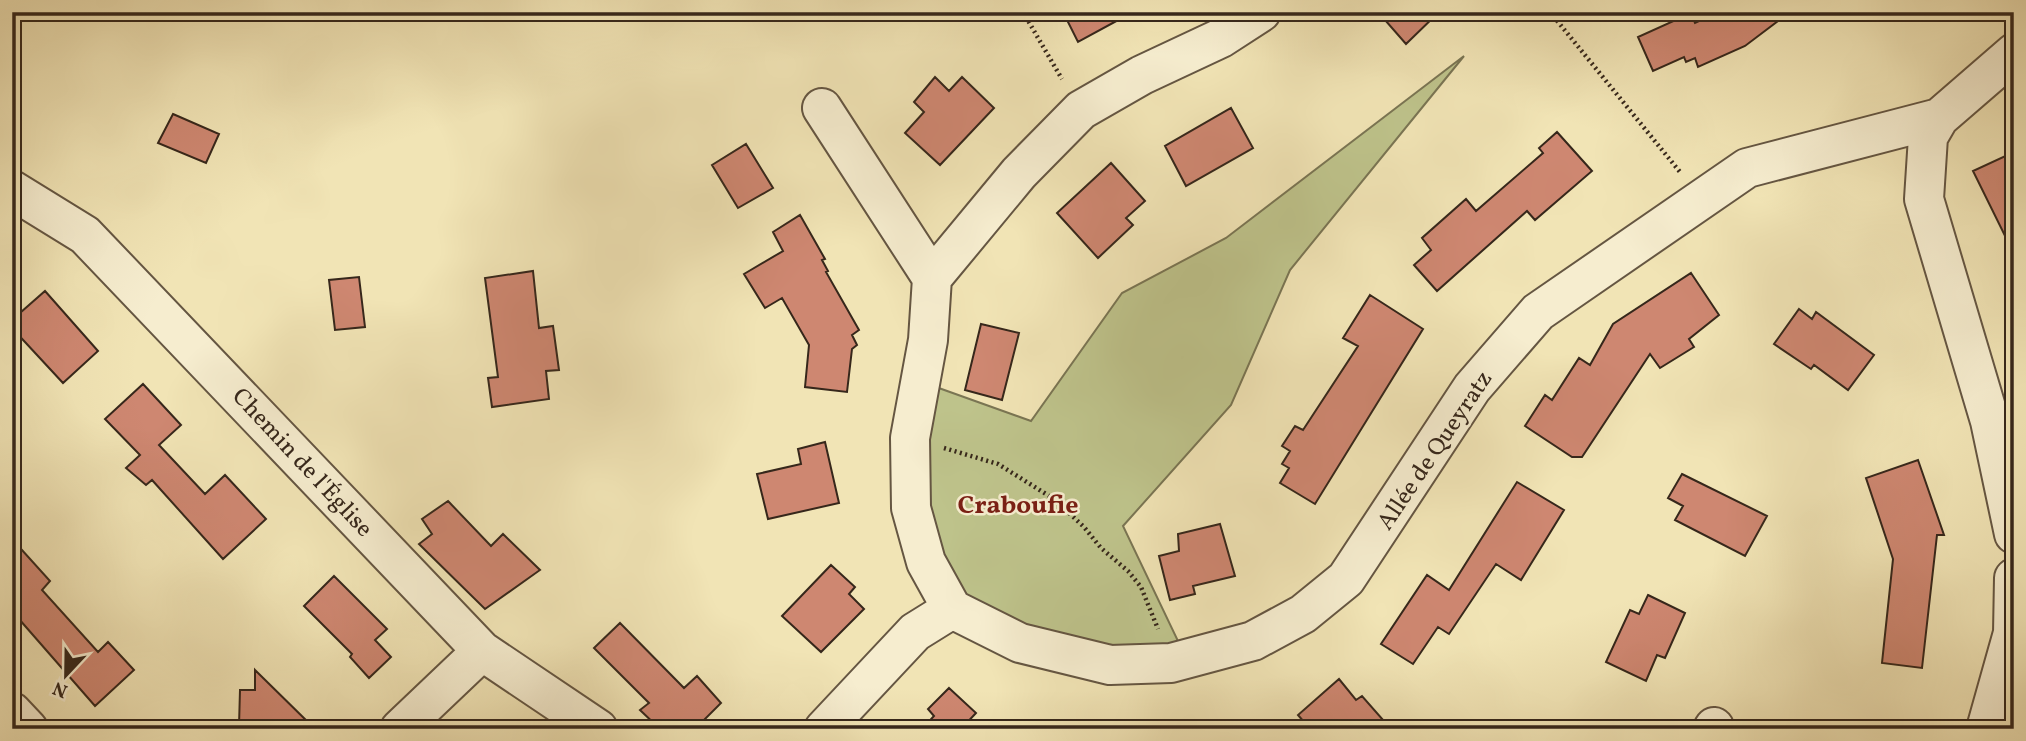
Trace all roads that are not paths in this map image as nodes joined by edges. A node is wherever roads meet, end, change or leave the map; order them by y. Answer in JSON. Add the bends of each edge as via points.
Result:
{"nodes":[{"id":1,"x":1261,"y":12,"type":"edge"},
{"id":2,"x":2014,"y":53,"type":"edge"},
{"id":3,"x":822,"y":108,"type":"dead end"},
{"id":4,"x":1938,"y":118,"type":"junction"},
{"id":5,"x":12,"y":190,"type":"edge"},
{"id":6,"x":932,"y":278,"type":"junction"},
{"id":7,"x":2014,"y":534,"type":"edge"},
{"id":8,"x":2014,"y":579,"type":"edge"},
{"id":9,"x":952,"y":609,"type":"junction"},
{"id":10,"x":482,"y":651,"type":"junction"},
{"id":11,"x":2007,"y":684,"type":"edge"},
{"id":12,"x":12,"y":712,"type":"edge"},
{"id":13,"x":28,"y":729,"type":"edge"},
{"id":14,"x":400,"y":729,"type":"edge"},
{"id":15,"x":598,"y":729,"type":"edge"},
{"id":16,"x":824,"y":729,"type":"edge"},
{"id":17,"x":853,"y":729,"type":"edge"},
{"id":18,"x":1986,"y":729,"type":"edge"}],
"edges":[{"from":1,"to":6,"type":"street","via":[[1221,38],[1081,110],[1020,173]]},
{"from":2,"to":4,"type":"street"},
{"from":3,"to":6,"type":"street"},
{"from":4,"to":7,"type":"street","via":[[1928,137],[1924,199],[1990,421]]},
{"from":4,"to":9,"type":"street","name":"Allée de Queyratz","via":[[1747,168],[1538,312],[1472,388],[1346,579],[1303,614],[1253,641],[1171,663],[1110,665],[1020,643]]},
{"from":5,"to":10,"type":"street","name":"Chemin de l'Église","via":[[85,235]]},
{"from":6,"to":9,"type":"street","via":[[928,340],[910,438],[911,508],[926,562]]},
{"from":8,"to":11,"type":"street"},
{"from":9,"to":16,"type":"street","via":[[915,632]]},
{"from":9,"to":17,"type":"street","via":[[927,651]]},
{"from":10,"to":14,"type":"street"},
{"from":10,"to":15,"type":"street","name":"Chemin de l'Église"},
{"from":11,"to":18,"type":"street"},
{"from":12,"to":13,"type":"street"}]}
